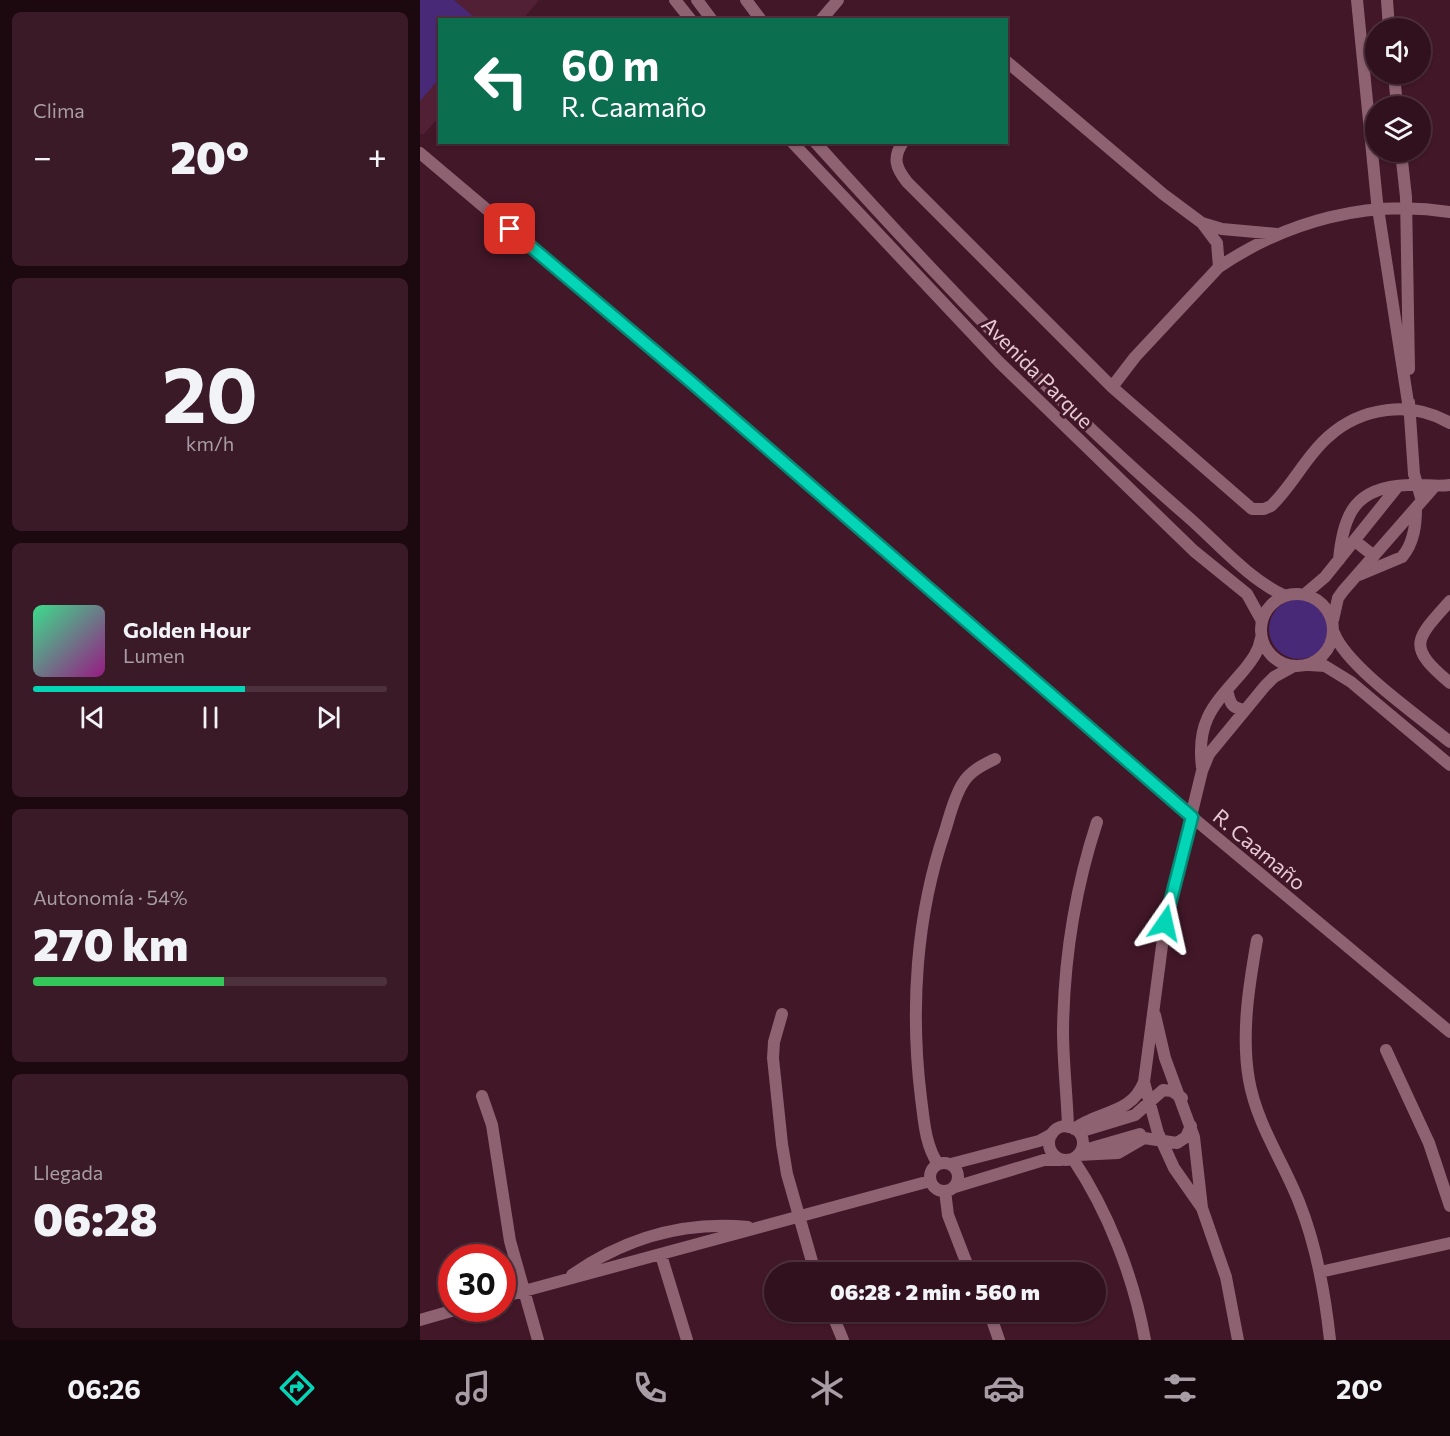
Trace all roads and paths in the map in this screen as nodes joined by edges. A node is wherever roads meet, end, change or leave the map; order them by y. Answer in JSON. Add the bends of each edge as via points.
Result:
{"nodes":[{"id":1,"x":675,"y":0,"type":"edge"},
{"id":2,"x":697,"y":0,"type":"edge"},
{"id":3,"x":746,"y":0,"type":"edge"},
{"id":4,"x":838,"y":0,"type":"edge"},
{"id":5,"x":1357,"y":0,"type":"edge"},
{"id":6,"x":1387,"y":0,"type":"edge"},
{"id":7,"x":689,"y":18,"type":"edge"},
{"id":8,"x":710,"y":18,"type":"edge"},
{"id":9,"x":760,"y":18,"type":"edge"},
{"id":10,"x":823,"y":18,"type":"edge"},
{"id":11,"x":1388,"y":18,"type":"edge"},
{"id":12,"x":1008,"y":63,"type":"edge"},
{"id":13,"x":794,"y":144,"type":"edge"},
{"id":14,"x":818,"y":144,"type":"edge"},
{"id":15,"x":902,"y":144,"type":"edge"},
{"id":16,"x":420,"y":153,"type":"edge"},
{"id":17,"x":1402,"y":162,"type":"edge"},
{"id":18,"x":1378,"y":208,"type":"junction"},
{"id":19,"x":1406,"y":209,"type":"junction"},
{"id":20,"x":1450,"y":212,"type":"edge"},
{"id":21,"x":1203,"y":223,"type":"junction"},
{"id":22,"x":1277,"y":234,"type":"junction"},
{"id":23,"x":1219,"y":267,"type":"junction"},
{"id":24,"x":1112,"y":387,"type":"junction"},
{"id":25,"x":1409,"y":409,"type":"junction"},
{"id":26,"x":1450,"y":423,"type":"edge"},
{"id":27,"x":1416,"y":485,"type":"junction"},
{"id":28,"x":1450,"y":485,"type":"edge"},
{"id":29,"x":1398,"y":486,"type":"junction"},
{"id":30,"x":1434,"y":487,"type":"junction"},
{"id":31,"x":1419,"y":505,"type":"junction"},
{"id":32,"x":1355,"y":541,"type":"junction"},
{"id":33,"x":1374,"y":556,"type":"junction"},
{"id":34,"x":1339,"y":560,"type":"junction"},
{"id":35,"x":1356,"y":576,"type":"junction"},
{"id":36,"x":1326,"y":577,"type":"junction"},
{"id":37,"x":1343,"y":591,"type":"junction"},
{"id":38,"x":1305,"y":594,"type":"junction"},
{"id":39,"x":1285,"y":596,"type":"junction"},
{"id":40,"x":1450,"y":601,"type":"edge"},
{"id":41,"x":1262,"y":621,"type":"junction"},
{"id":42,"x":1333,"y":626,"type":"junction"},
{"id":43,"x":1262,"y":638,"type":"junction"},
{"id":44,"x":1308,"y":665,"type":"junction"},
{"id":45,"x":1294,"y":666,"type":"junction"},
{"id":46,"x":1450,"y":683,"type":"edge"},
{"id":47,"x":1227,"y":690,"type":"junction"},
{"id":48,"x":1245,"y":710,"type":"junction"},
{"id":49,"x":1450,"y":742,"type":"edge"},
{"id":50,"x":995,"y":759,"type":"dead end"},
{"id":51,"x":1450,"y":765,"type":"edge"},
{"id":52,"x":1202,"y":771,"type":"junction"},
{"id":53,"x":1192,"y":817,"type":"junction"},
{"id":54,"x":1097,"y":822,"type":"dead end"},
{"id":55,"x":1257,"y":940,"type":"dead end"},
{"id":56,"x":1153,"y":1007,"type":"junction"},
{"id":57,"x":782,"y":1014,"type":"dead end"},
{"id":58,"x":1450,"y":1032,"type":"edge"},
{"id":59,"x":1386,"y":1050,"type":"dead end"},
{"id":60,"x":1144,"y":1082,"type":"junction"},
{"id":61,"x":482,"y":1096,"type":"dead end"},
{"id":62,"x":1182,"y":1098,"type":"junction"},
{"id":63,"x":1149,"y":1104,"type":"junction"},
{"id":64,"x":1127,"y":1118,"type":"junction"},
{"id":65,"x":1191,"y":1126,"type":"junction"},
{"id":66,"x":1074,"y":1129,"type":"junction"},
{"id":67,"x":1052,"y":1134,"type":"junction"},
{"id":68,"x":1133,"y":1136,"type":"junction"},
{"id":69,"x":1160,"y":1136,"type":"junction"},
{"id":70,"x":1074,"y":1156,"type":"junction"},
{"id":71,"x":938,"y":1164,"type":"junction"},
{"id":72,"x":951,"y":1164,"type":"junction"},
{"id":73,"x":930,"y":1181,"type":"junction"},
{"id":74,"x":950,"y":1189,"type":"junction"},
{"id":75,"x":1450,"y":1206,"type":"edge"},
{"id":76,"x":1202,"y":1208,"type":"junction"},
{"id":77,"x":799,"y":1216,"type":"junction"},
{"id":78,"x":689,"y":1227,"type":"junction"},
{"id":79,"x":755,"y":1228,"type":"junction"},
{"id":80,"x":1450,"y":1243,"type":"edge"},
{"id":81,"x":622,"y":1246,"type":"junction"},
{"id":82,"x":694,"y":1246,"type":"junction"},
{"id":83,"x":661,"y":1256,"type":"junction"},
{"id":84,"x":812,"y":1262,"type":"edge"},
{"id":85,"x":966,"y":1262,"type":"edge"},
{"id":86,"x":628,"y":1264,"type":"junction"},
{"id":87,"x":1320,"y":1272,"type":"junction"},
{"id":88,"x":564,"y":1280,"type":"junction"},
{"id":89,"x":523,"y":1292,"type":"junction"},
{"id":90,"x":516,"y":1294,"type":"edge"},
{"id":91,"x":438,"y":1315,"type":"edge"},
{"id":92,"x":420,"y":1320,"type":"edge"},
{"id":93,"x":836,"y":1322,"type":"edge"},
{"id":94,"x":993,"y":1322,"type":"edge"},
{"id":95,"x":538,"y":1340,"type":"edge"},
{"id":96,"x":687,"y":1340,"type":"edge"},
{"id":97,"x":843,"y":1340,"type":"edge"},
{"id":98,"x":999,"y":1340,"type":"edge"},
{"id":99,"x":1144,"y":1340,"type":"edge"},
{"id":100,"x":1238,"y":1340,"type":"edge"},
{"id":101,"x":1330,"y":1340,"type":"edge"}],
"edges":[{"from":1,"to":7,"type":"street"},
{"from":2,"to":8,"type":"street"},
{"from":3,"to":9,"type":"street"},
{"from":4,"to":10,"type":"street"},
{"from":5,"to":18,"type":"street"},
{"from":6,"to":11,"type":"street"},
{"from":12,"to":21,"type":"street","via":[[1168,199]]},
{"from":13,"to":41,"type":"street","name":"Avenida Parque","via":[[999,362],[1194,551],[1247,594]]},
{"from":14,"to":39,"type":"street","name":"Avenida Parque","via":[[1015,355],[1125,461],[1260,581]]},
{"from":15,"to":24,"type":"street","via":[[895,160],[902,176]]},
{"from":16,"to":53,"type":"street","name":"R. Caamaño","via":[[681,373]]},
{"from":17,"to":19,"type":"street"},
{"from":18,"to":19,"type":"street"},
{"from":18,"to":22,"type":"street"},
{"from":18,"to":25,"type":"street"},
{"from":19,"to":20,"type":"street"},
{"from":19,"to":25,"type":"street"},
{"from":21,"to":22,"type":"street","via":[[1222,229]]},
{"from":21,"to":23,"type":"street","via":[[1217,243]]},
{"from":22,"to":23,"type":"street"},
{"from":23,"to":24,"type":"street"},
{"from":24,"to":25,"type":"street","via":[[1245,505],[1257,510],[1271,506],[1327,438],[1340,428],[1381,411]]},
{"from":25,"to":26,"type":"street"},
{"from":25,"to":27,"type":"street"},
{"from":27,"to":29,"type":"street"},
{"from":27,"to":30,"type":"street"},
{"from":27,"to":31,"type":"street"},
{"from":28,"to":30,"type":"street"},
{"from":29,"to":32,"type":"street"},
{"from":29,"to":34,"type":"street","via":[[1374,493],[1349,512],[1344,521]]},
{"from":30,"to":31,"type":"street"},
{"from":31,"to":33,"type":"street"},
{"from":31,"to":35,"type":"street","via":[[1411,542],[1402,557]]},
{"from":32,"to":33,"type":"street"},
{"from":32,"to":34,"type":"street"},
{"from":33,"to":35,"type":"street"},
{"from":34,"to":36,"type":"street"},
{"from":35,"to":37,"type":"street"},
{"from":36,"to":37,"type":"street"},
{"from":36,"to":38,"type":"street"},
{"from":37,"to":42,"type":"street","via":[[1334,609]]},
{"from":38,"to":39,"type":"street"},
{"from":38,"to":42,"type":"street","via":[[1323,604]]},
{"from":39,"to":41,"type":"street","via":[[1275,602]]},
{"from":40,"to":46,"type":"street","via":[[1427,627],[1420,648],[1424,660]]},
{"from":41,"to":43,"type":"street"},
{"from":42,"to":44,"type":"street","via":[[1326,652]]},
{"from":42,"to":49,"type":"street","via":[[1338,644],[1353,661]]},
{"from":43,"to":45,"type":"street","via":[[1273,658]]},
{"from":43,"to":47,"type":"street","via":[[1252,659]]},
{"from":44,"to":45,"type":"street"},
{"from":44,"to":51,"type":"street","via":[[1326,666],[1336,672]]},
{"from":45,"to":48,"type":"street","via":[[1274,677]]},
{"from":47,"to":48,"type":"street","via":[[1235,709]]},
{"from":47,"to":52,"type":"street","via":[[1204,722],[1200,743]]},
{"from":48,"to":52,"type":"street","via":[[1209,754]]},
{"from":50,"to":71,"type":"street","via":[[977,768],[959,790],[938,852],[922,932],[915,999],[918,1075],[929,1146]]},
{"from":52,"to":53,"type":"street"},
{"from":53,"to":56,"type":"street","via":[[1171,891]]},
{"from":53,"to":58,"type":"street","name":"R. Caamaño"},
{"from":54,"to":66,"type":"street","via":[[1081,871],[1067,971],[1064,1030]]},
{"from":55,"to":87,"type":"street","via":[[1247,1007],[1249,1078],[1261,1122],[1299,1202]]},
{"from":56,"to":60,"type":"street"},
{"from":56,"to":62,"type":"street","via":[[1165,1058]]},
{"from":57,"to":77,"type":"street","via":[[773,1058],[782,1144]]},
{"from":59,"to":75,"type":"street","via":[[1429,1143]]},
{"from":60,"to":63,"type":"street"},
{"from":60,"to":66,"type":"street","via":[[1129,1105],[1096,1116]]},
{"from":61,"to":89,"type":"street","via":[[492,1125],[505,1214]]},
{"from":62,"to":63,"type":"street","via":[[1163,1090]]},
{"from":62,"to":65,"type":"street"},
{"from":63,"to":64,"type":"street"},
{"from":63,"to":69,"type":"street"},
{"from":64,"to":66,"type":"street"},
{"from":64,"to":68,"type":"street"},
{"from":65,"to":69,"type":"street","via":[[1186,1137],[1177,1143]]},
{"from":65,"to":76,"type":"street","via":[[1197,1147]]},
{"from":66,"to":67,"type":"street","via":[[1059,1128]]},
{"from":66,"to":70,"type":"street","via":[[1083,1142]]},
{"from":67,"to":70,"type":"street","via":[[1050,1149]]},
{"from":67,"to":72,"type":"street","via":[[1039,1141]]},
{"from":68,"to":69,"type":"street"},
{"from":68,"to":70,"type":"street"},
{"from":69,"to":70,"type":"street","via":[[1144,1138],[1118,1153]]},
{"from":69,"to":76,"type":"street","via":[[1174,1168]]},
{"from":70,"to":74,"type":"street","via":[[1044,1160]]},
{"from":70,"to":99,"type":"street","via":[[1125,1264]]},
{"from":71,"to":72,"type":"street"},
{"from":71,"to":73,"type":"street","via":[[931,1171]]},
{"from":72,"to":74,"type":"street","via":[[959,1174]]},
{"from":73,"to":74,"type":"street","via":[[936,1189]]},
{"from":73,"to":77,"type":"street"},
{"from":74,"to":85,"type":"street","via":[[948,1215]]},
{"from":76,"to":100,"type":"street","via":[[1227,1277]]},
{"from":77,"to":79,"type":"street"},
{"from":77,"to":84,"type":"street"},
{"from":78,"to":79,"type":"street","via":[[718,1224]]},
{"from":78,"to":81,"type":"street"},
{"from":78,"to":82,"type":"street"},
{"from":79,"to":82,"type":"street"},
{"from":80,"to":87,"type":"street"},
{"from":81,"to":86,"type":"street"},
{"from":81,"to":88,"type":"street"},
{"from":82,"to":83,"type":"street"},
{"from":83,"to":86,"type":"street"},
{"from":83,"to":96,"type":"street"},
{"from":86,"to":88,"type":"street"},
{"from":87,"to":101,"type":"street"},
{"from":88,"to":89,"type":"street"},
{"from":89,"to":90,"type":"street"},
{"from":89,"to":95,"type":"street"},
{"from":91,"to":92,"type":"street"},
{"from":93,"to":97,"type":"street"},
{"from":94,"to":98,"type":"street"}]}
